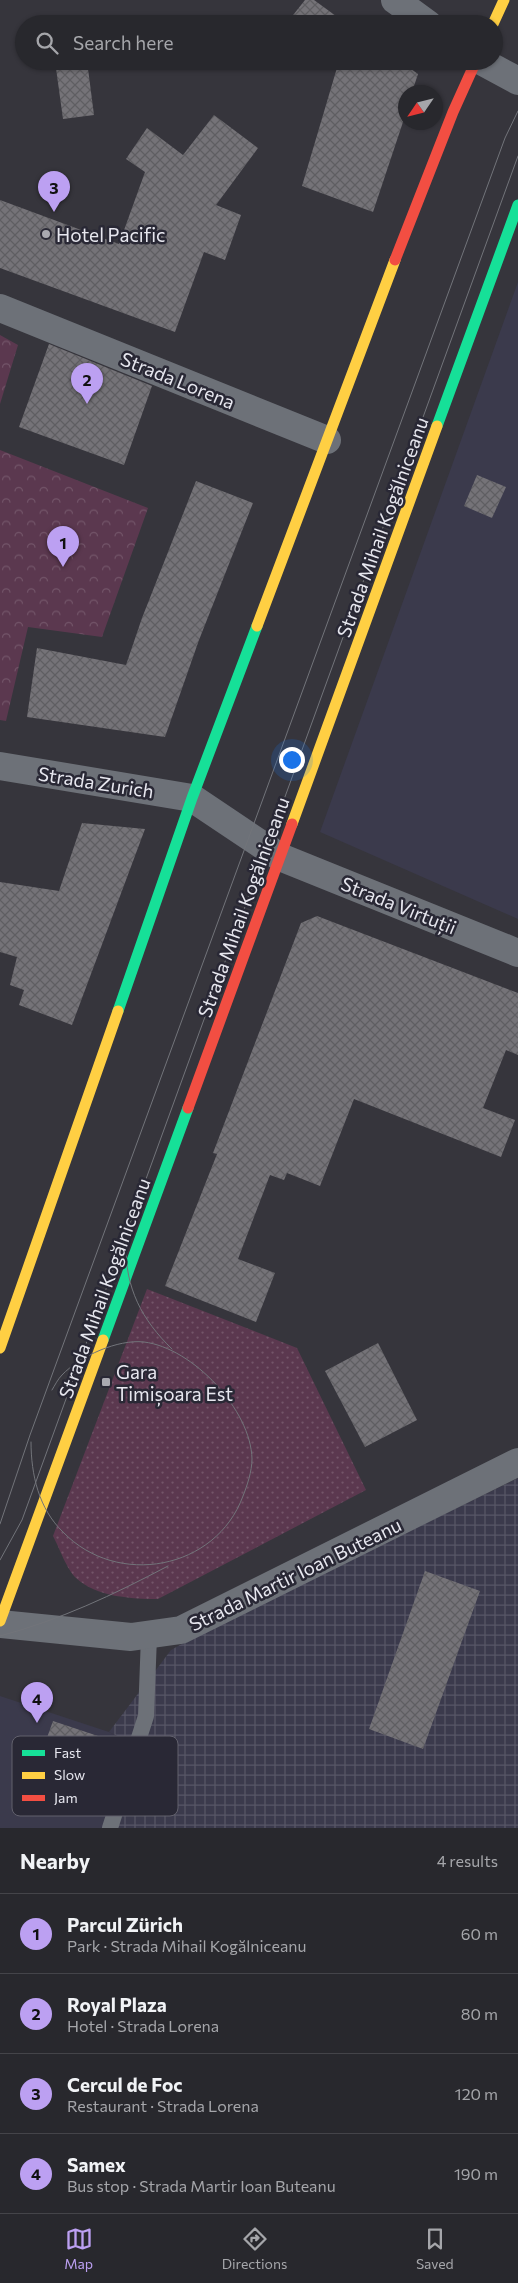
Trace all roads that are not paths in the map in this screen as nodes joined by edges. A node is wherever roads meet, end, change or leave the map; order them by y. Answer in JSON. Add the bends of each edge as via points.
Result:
{"nodes":[{"id":1,"x":395,"y":0,"type":"edge"},
{"id":2,"x":504,"y":0,"type":"edge"},
{"id":3,"x":416,"y":15,"type":"edge"},
{"id":4,"x":497,"y":15,"type":"edge"},
{"id":5,"x":472,"y":70,"type":"edge"},
{"id":6,"x":498,"y":70,"type":"edge"},
{"id":7,"x":518,"y":81,"type":"edge"},
{"id":8,"x":518,"y":205,"type":"edge"},
{"id":9,"x":0,"y":308,"type":"edge"},
{"id":10,"x":327,"y":440,"type":"junction"},
{"id":11,"x":0,"y":766,"type":"edge"},
{"id":12,"x":192,"y":798,"type":"junction"},
{"id":13,"x":280,"y":857,"type":"junction"},
{"id":14,"x":518,"y":953,"type":"edge"},
{"id":15,"x":0,"y":1348,"type":"edge"},
{"id":16,"x":518,"y":1462,"type":"edge"},
{"id":17,"x":0,"y":1623,"type":"edge"},
{"id":18,"x":149,"y":1636,"type":"junction"},
{"id":19,"x":140,"y":1736,"type":"edge"},
{"id":20,"x":114,"y":1816,"type":"edge"},
{"id":21,"x":110,"y":1828,"type":"edge"}],
"edges":[{"from":1,"to":3,"type":"street"},
{"from":2,"to":4,"type":"street"},
{"from":5,"to":10,"type":"street"},
{"from":6,"to":7,"type":"street"},
{"from":8,"to":13,"type":"street","name":"Strada Mihail Kogălniceanu"},
{"from":9,"to":10,"type":"street","name":"Strada Lorena"},
{"from":10,"to":12,"type":"street"},
{"from":11,"to":12,"type":"street","name":"Strada Zurich"},
{"from":12,"to":13,"type":"street","name":"Strada Virtuții"},
{"from":12,"to":15,"type":"street"},
{"from":13,"to":14,"type":"street","name":"Strada Virtuții"},
{"from":13,"to":17,"type":"street","name":"Strada Mihail Kogălniceanu"},
{"from":16,"to":18,"type":"street","name":"Strada Martir Ioan Buteanu","via":[[200,1623]]},
{"from":17,"to":18,"type":"street","name":"Strada Martir Ioan Buteanu","via":[[110,1636]]},
{"from":18,"to":19,"type":"lane","via":[[146,1716]]},
{"from":20,"to":21,"type":"lane"}]}
